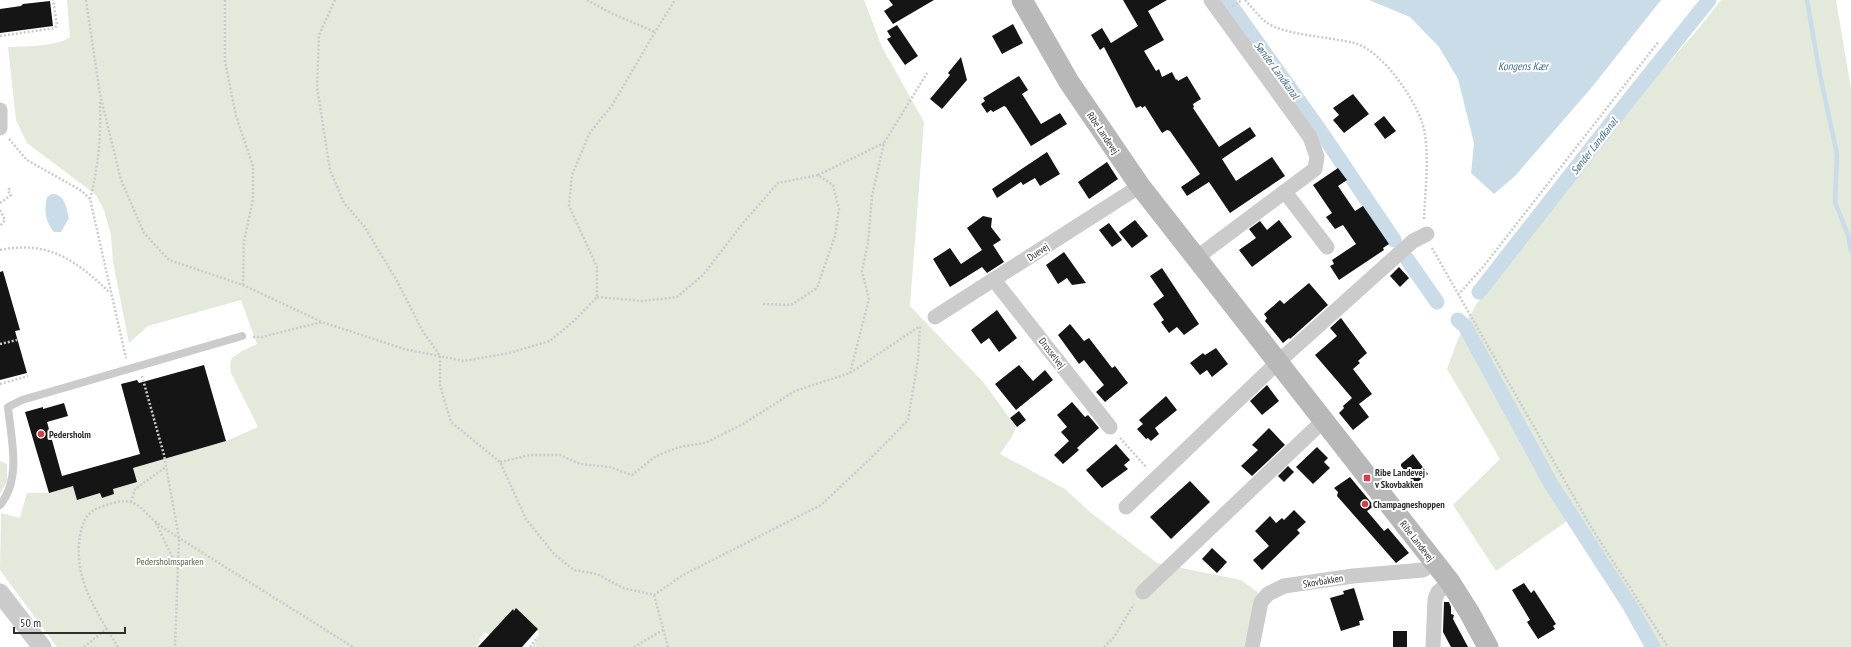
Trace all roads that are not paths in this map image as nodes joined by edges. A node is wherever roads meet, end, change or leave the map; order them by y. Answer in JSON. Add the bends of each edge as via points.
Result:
{"nodes":[{"id":1,"x":1022,"y":0,"type":"edge"},
{"id":2,"x":1211,"y":0,"type":"edge"},
{"id":3,"x":0,"y":110,"type":"edge"},
{"id":4,"x":2,"y":131,"type":"edge"},
{"id":5,"x":1140,"y":186,"type":"junction"},
{"id":6,"x":1285,"y":192,"type":"junction"},
{"id":7,"x":1427,"y":234,"type":"road end"},
{"id":8,"x":1327,"y":247,"type":"dead end"},
{"id":9,"x":1196,"y":258,"type":"junction"},
{"id":10,"x":994,"y":280,"type":"junction"},
{"id":11,"x":935,"y":317,"type":"road end"},
{"id":12,"x":242,"y":336,"type":"road end"},
{"id":13,"x":1277,"y":363,"type":"junction"},
{"id":14,"x":1323,"y":421,"type":"junction"},
{"id":15,"x":1110,"y":427,"type":"road end"},
{"id":16,"x":0,"y":505,"type":"edge"},
{"id":17,"x":1126,"y":507,"type":"dead end"},
{"id":18,"x":1434,"y":563,"type":"junction"},
{"id":19,"x":1450,"y":582,"type":"junction"},
{"id":20,"x":1143,"y":592,"type":"road end"},
{"id":21,"x":0,"y":593,"type":"edge"},
{"id":22,"x":42,"y":647,"type":"edge"},
{"id":23,"x":1252,"y":647,"type":"edge"},
{"id":24,"x":1433,"y":647,"type":"edge"},
{"id":25,"x":1488,"y":647,"type":"edge"}],
"edges":[{"from":1,"to":5,"type":"main road","name":"Ribe Landevej","via":[[1068,82]]},
{"from":2,"to":6,"type":"street","via":[[1310,137],[1317,157],[1315,169]]},
{"from":3,"to":4,"type":"street"},
{"from":5,"to":9,"type":"main road","name":"Ribe Landevej"},
{"from":5,"to":10,"type":"street","name":"Duevej"},
{"from":6,"to":8,"type":"street"},
{"from":6,"to":9,"type":"street"},
{"from":7,"to":13,"type":"street","via":[[1413,241]]},
{"from":9,"to":13,"type":"main road","name":"Ribe Landevej"},
{"from":10,"to":11,"type":"street","name":"Duevej"},
{"from":10,"to":15,"type":"street","name":"Drosselvej"},
{"from":12,"to":16,"type":"lane","via":[[22,400],[8,407],[14,463],[7,496]]},
{"from":13,"to":14,"type":"main road","name":"Ribe Landevej"},
{"from":13,"to":17,"type":"street"},
{"from":14,"to":18,"type":"main road","name":"Ribe Landevej"},
{"from":14,"to":20,"type":"street"},
{"from":18,"to":19,"type":"main road","name":"Ribe Landevej"},
{"from":18,"to":23,"type":"street","name":"Skovbakken","via":[[1423,570],[1353,576],[1284,586],[1273,591],[1260,602]]},
{"from":19,"to":24,"type":"street","via":[[1438,592],[1435,599]]},
{"from":19,"to":25,"type":"main road","name":"Ribe Landevej","via":[[1470,612]]},
{"from":21,"to":22,"type":"street"}]}
